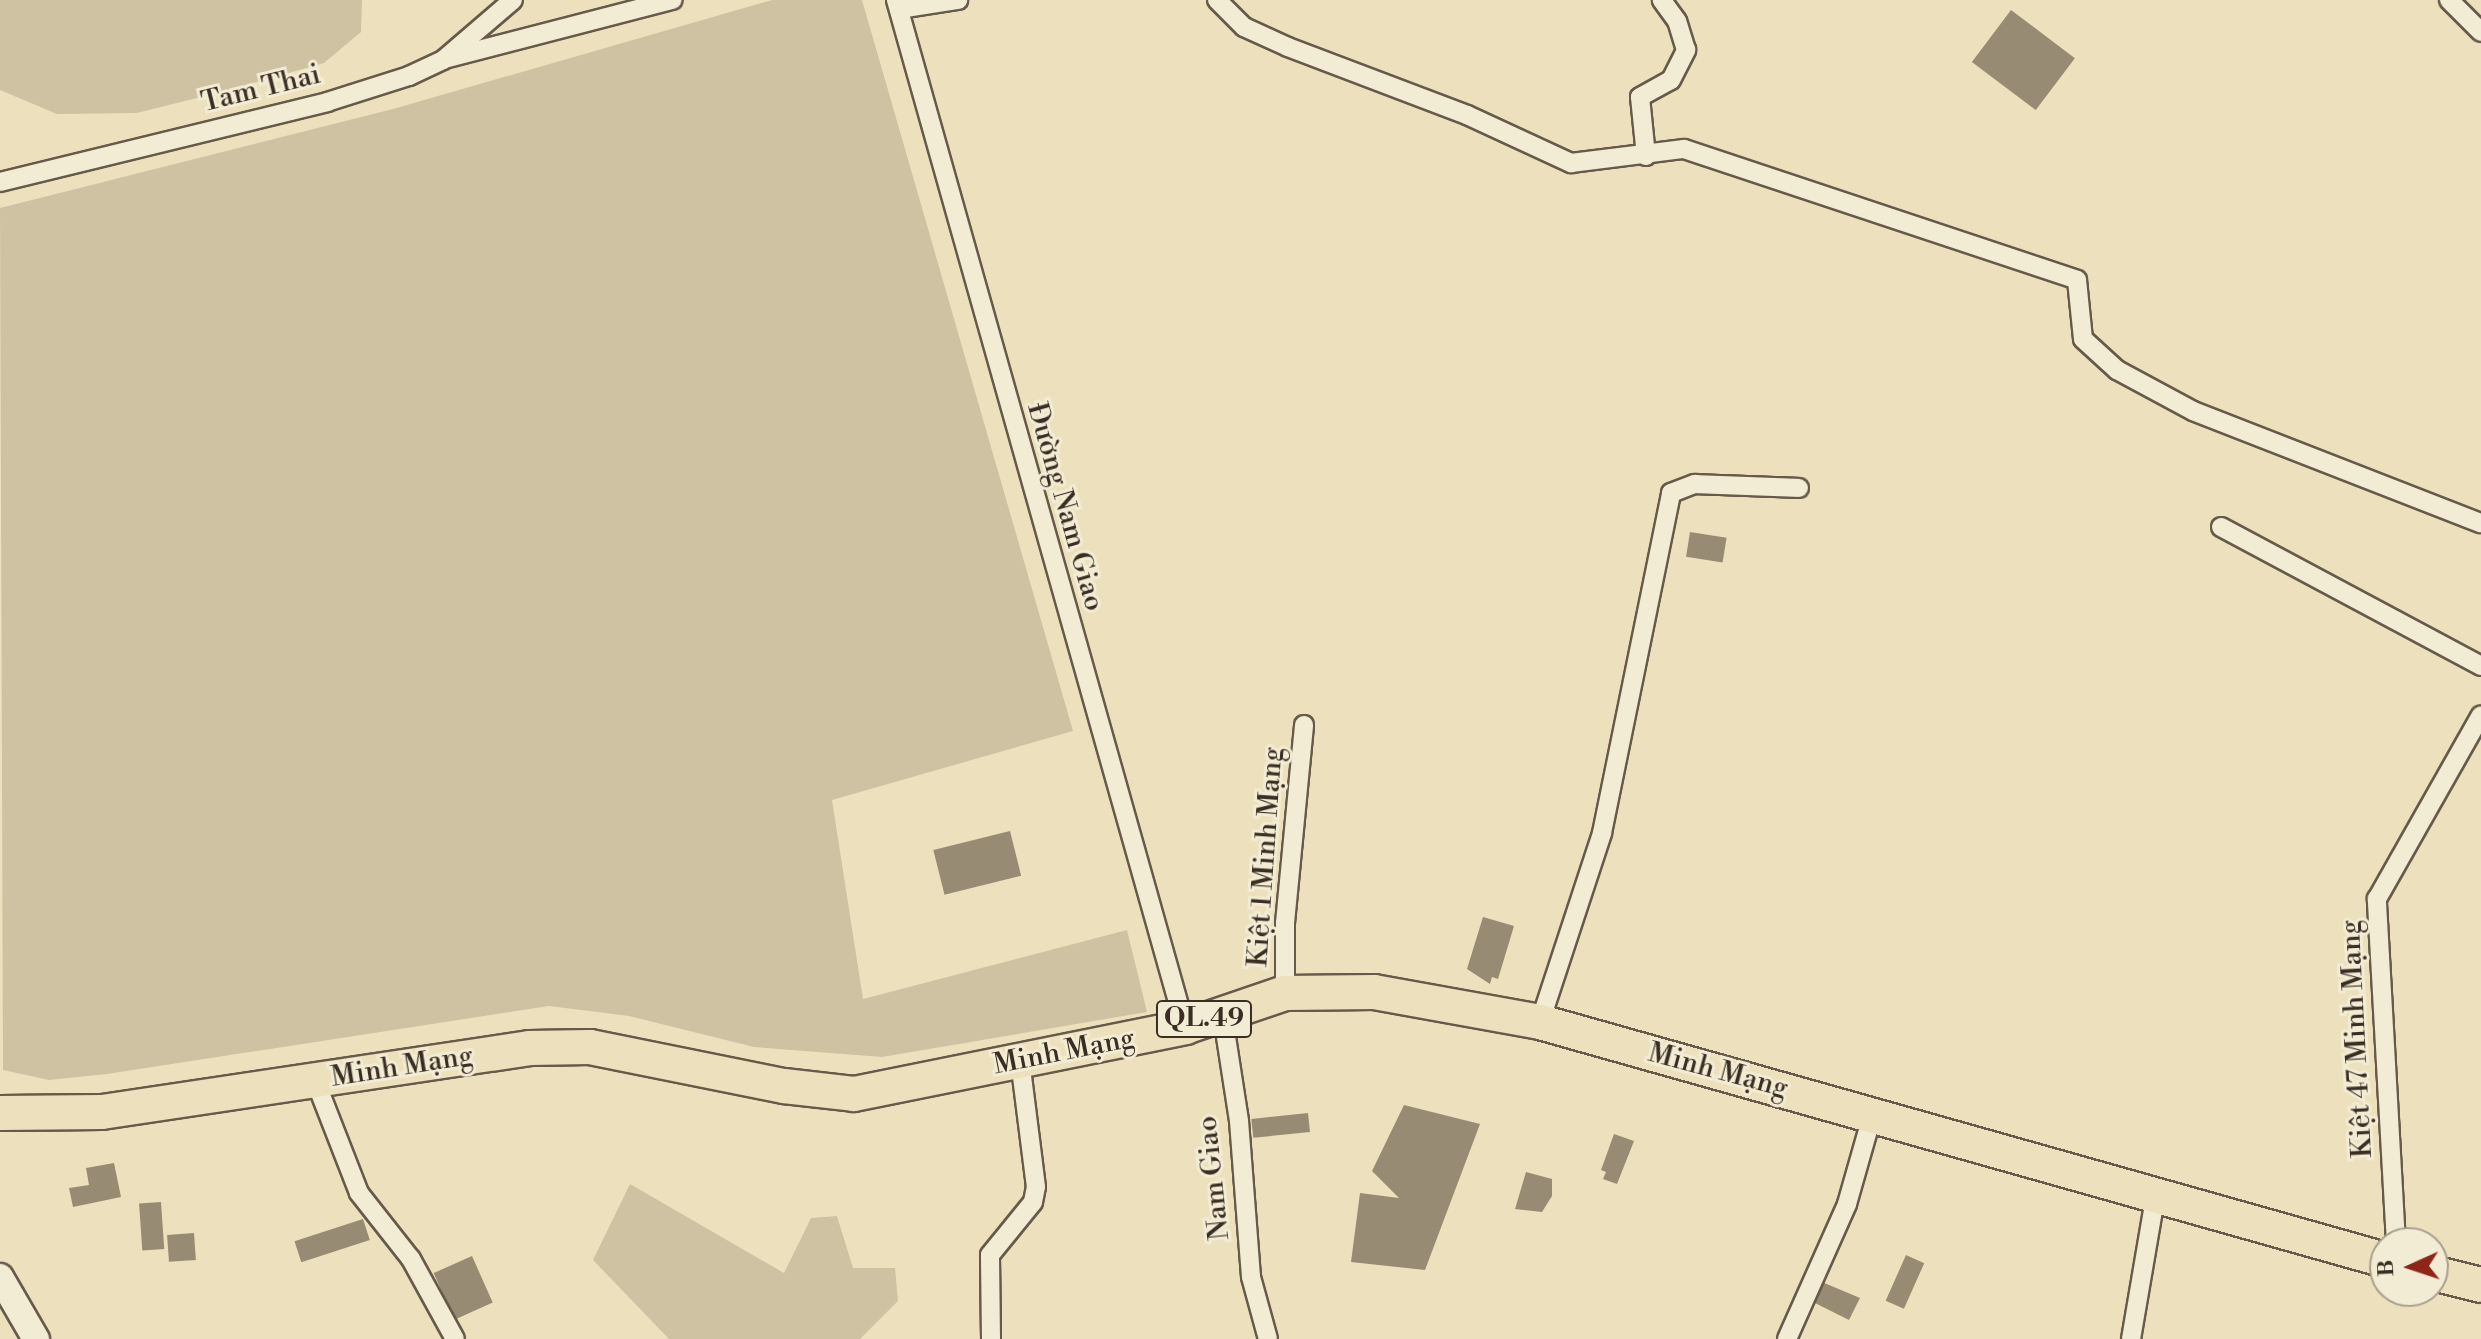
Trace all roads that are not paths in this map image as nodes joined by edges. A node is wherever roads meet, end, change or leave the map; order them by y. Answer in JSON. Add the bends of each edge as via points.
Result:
{"nodes":[{"id":1,"x":513,"y":0,"type":"edge"},
{"id":2,"x":673,"y":0,"type":"edge"},
{"id":3,"x":958,"y":0,"type":"edge"},
{"id":4,"x":1217,"y":0,"type":"edge"},
{"id":5,"x":1662,"y":0,"type":"edge"},
{"id":6,"x":2449,"y":0,"type":"edge"},
{"id":7,"x":897,"y":5,"type":"edge"},
{"id":8,"x":2481,"y":32,"type":"edge"},
{"id":9,"x":443,"y":60,"type":"junction"},
{"id":10,"x":1646,"y":156,"type":"junction"},
{"id":11,"x":0,"y":182,"type":"edge"},
{"id":12,"x":1799,"y":488,"type":"dead end"},
{"id":13,"x":2481,"y":523,"type":"edge"},
{"id":14,"x":2221,"y":527,"type":"dead end"},
{"id":15,"x":2481,"y":666,"type":"edge"},
{"id":16,"x":2481,"y":715,"type":"edge"},
{"id":17,"x":1304,"y":725,"type":"dead end"},
{"id":18,"x":1285,"y":993,"type":"junction"},
{"id":19,"x":1222,"y":1011,"type":"junction"},
{"id":20,"x":1540,"y":1022,"type":"junction"},
{"id":21,"x":1185,"y":1027,"type":"junction"},
{"id":22,"x":1020,"y":1060,"type":"junction"},
{"id":23,"x":315,"y":1080,"type":"junction"},
{"id":24,"x":0,"y":1113,"type":"edge"},
{"id":25,"x":1873,"y":1113,"type":"junction"},
{"id":26,"x":2156,"y":1192,"type":"junction"},
{"id":27,"x":2395,"y":1227,"type":"edge"},
{"id":28,"x":2369,"y":1255,"type":"edge"},
{"id":29,"x":0,"y":1277,"type":"edge"},
{"id":30,"x":2449,"y":1277,"type":"edge"},
{"id":31,"x":2481,"y":1285,"type":"edge"},
{"id":32,"x":36,"y":1339,"type":"edge"},
{"id":33,"x":455,"y":1339,"type":"edge"},
{"id":34,"x":991,"y":1339,"type":"edge"},
{"id":35,"x":1268,"y":1339,"type":"edge"},
{"id":36,"x":1787,"y":1339,"type":"edge"},
{"id":37,"x":2131,"y":1339,"type":"edge"}],
"edges":[{"from":1,"to":9,"type":"street","name":"Tam Thai"},
{"from":2,"to":9,"type":"street"},
{"from":3,"to":7,"type":"street"},
{"from":4,"to":10,"type":"street","via":[[1244,27],[1467,115],[1571,163]]},
{"from":5,"to":10,"type":"street","via":[[1677,21],[1686,50],[1671,80],[1640,97]]},
{"from":6,"to":8,"type":"street"},
{"from":7,"to":21,"type":"street","name":"Đường Nam Giao"},
{"from":9,"to":11,"type":"street","name":"Tam Thai","via":[[327,102]]},
{"from":10,"to":13,"type":"street","via":[[1684,149],[2077,280],[2083,339],[2117,370],[2193,411]]},
{"from":12,"to":20,"type":"street","via":[[1695,484],[1671,493],[1609,806]]},
{"from":14,"to":15,"type":"street"},
{"from":16,"to":27,"type":"street","name":"Kiệt 47 Minh Mạng","via":[[2377,899]]},
{"from":17,"to":18,"type":"street","name":"Kiệt 1 Minh Mạng","via":[[1285,923]]},
{"from":18,"to":19,"type":"highway","name":"Minh Mạng","number":"QL.49"},
{"from":18,"to":20,"type":"highway","name":"Minh Mạng","number":"QL.49","via":[[1374,992]]},
{"from":19,"to":21,"type":"highway","name":"Minh Mạng","number":"QL.49"},
{"from":19,"to":35,"type":"street","name":"Nam Giao","via":[[1239,1121],[1251,1277]]},
{"from":20,"to":25,"type":"highway","name":"Minh Mạng","number":"QL.49"},
{"from":21,"to":22,"type":"highway","name":"Minh Mạng","number":"QL.49"},
{"from":22,"to":23,"type":"highway","name":"Minh Mạng","number":"QL.49","via":[[854,1094],[784,1086],[590,1047],[529,1048]]},
{"from":22,"to":34,"type":"street","via":[[1036,1187],[1033,1202],[990,1255]]},
{"from":23,"to":24,"type":"highway","name":"Minh Mạng","number":"QL.49","via":[[102,1112]]},
{"from":23,"to":33,"type":"street","via":[[359,1193],[411,1259]]},
{"from":25,"to":26,"type":"highway","name":"Minh Mạng","number":"QL.49"},
{"from":25,"to":36,"type":"street","via":[[1847,1204]]},
{"from":26,"to":28,"type":"highway","name":"Minh Mạng","number":"QL.49"},
{"from":26,"to":37,"type":"street"},
{"from":29,"to":32,"type":"street"},
{"from":30,"to":31,"type":"highway"}]}
